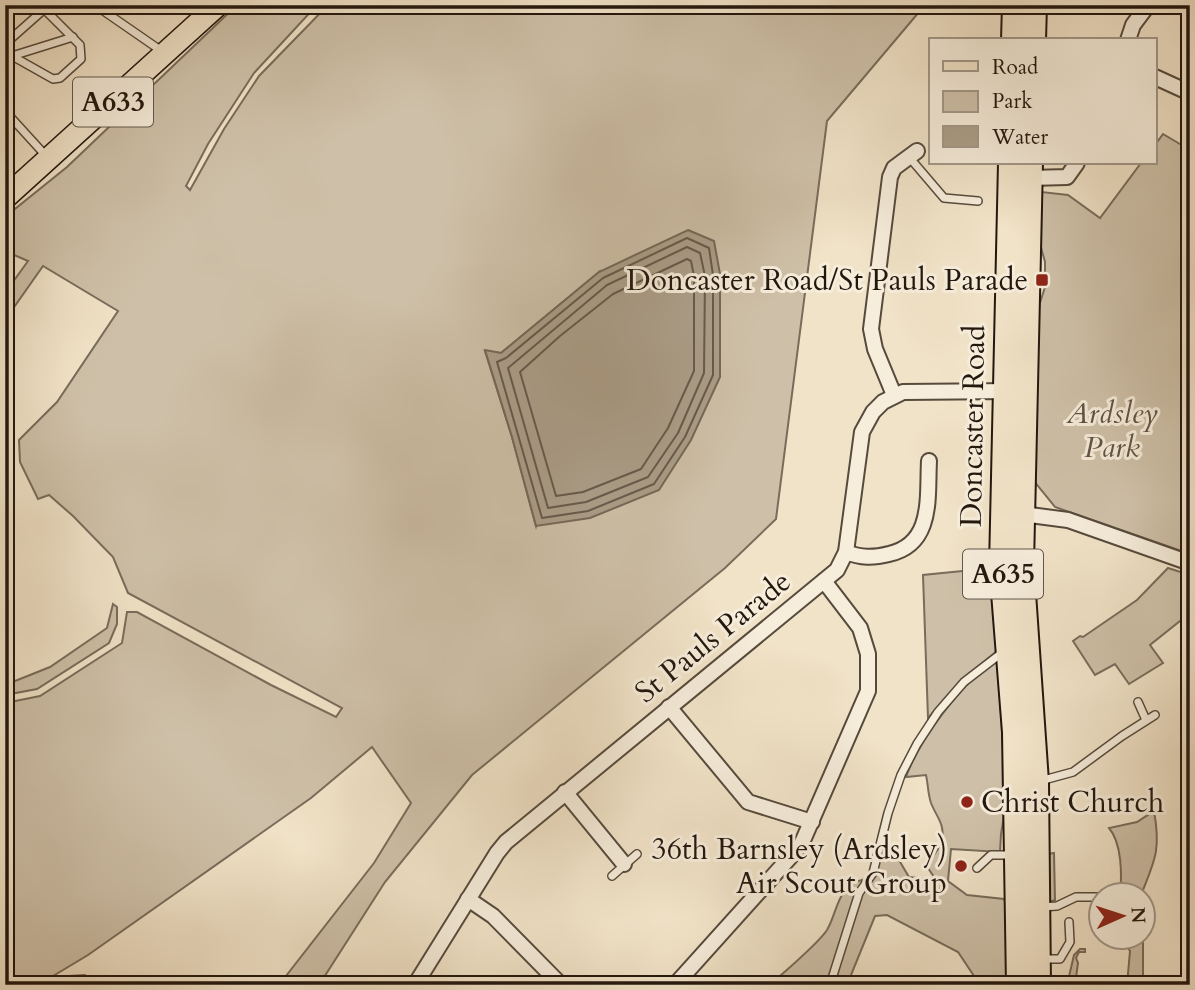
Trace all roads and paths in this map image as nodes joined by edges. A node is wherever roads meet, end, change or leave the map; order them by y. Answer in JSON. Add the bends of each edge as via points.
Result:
{"nodes":[{"id":1,"x":95,"y":5,"type":"edge"},
{"id":2,"x":218,"y":5,"type":"edge"},
{"id":3,"x":1015,"y":5,"type":"edge"},
{"id":4,"x":1034,"y":5,"type":"edge"},
{"id":5,"x":1148,"y":5,"type":"edge"},
{"id":6,"x":47,"y":8,"type":"edge"},
{"id":7,"x":73,"y":37,"type":"junction"},
{"id":8,"x":1014,"y":38,"type":"edge"},
{"id":9,"x":1033,"y":38,"type":"edge"},
{"id":10,"x":1129,"y":38,"type":"edge"},
{"id":11,"x":5,"y":44,"type":"edge"},
{"id":12,"x":9,"y":54,"type":"edge"},
{"id":13,"x":166,"y":54,"type":"junction"},
{"id":14,"x":1156,"y":77,"type":"edge"},
{"id":15,"x":1190,"y":93,"type":"edge"},
{"id":16,"x":5,"y":111,"type":"edge"},
{"id":17,"x":913,"y":154,"type":"joint"},
{"id":18,"x":49,"y":159,"type":"junction"},
{"id":19,"x":1076,"y":164,"type":"edge"},
{"id":20,"x":1023,"y":168,"type":"edge"},
{"id":21,"x":5,"y":198,"type":"edge"},
{"id":22,"x":978,"y":201,"type":"dead end"},
{"id":23,"x":1014,"y":391,"type":"junction"},
{"id":24,"x":894,"y":396,"type":"junction"},
{"id":25,"x":929,"y":461,"type":"dead end"},
{"id":26,"x":1012,"y":509,"type":"junction"},
{"id":27,"x":846,"y":552,"type":"junction"},
{"id":28,"x":1190,"y":563,"type":"edge"},
{"id":29,"x":824,"y":581,"type":"junction"},
{"id":30,"x":1008,"y":648,"type":"junction"},
{"id":31,"x":1138,"y":702,"type":"dead end"},
{"id":32,"x":669,"y":707,"type":"junction"},
{"id":33,"x":1155,"y":715,"type":"dead end"},
{"id":34,"x":1146,"y":720,"type":"junction"},
{"id":35,"x":1036,"y":782,"type":"junction"},
{"id":36,"x":565,"y":792,"type":"junction"},
{"id":37,"x":811,"y":822,"type":"junction"},
{"id":38,"x":637,"y":854,"type":"dead end"},
{"id":39,"x":1017,"y":854,"type":"junction"},
{"id":40,"x":624,"y":864,"type":"junction"},
{"id":41,"x":977,"y":868,"type":"dead end"},
{"id":42,"x":612,"y":876,"type":"dead end"},
{"id":43,"x":1086,"y":897,"type":"edge"},
{"id":44,"x":468,"y":899,"type":"junction"},
{"id":45,"x":1031,"y":911,"type":"junction"},
{"id":46,"x":1069,"y":922,"type":"dead end"},
{"id":47,"x":1038,"y":959,"type":"junction"},
{"id":48,"x":415,"y":985,"type":"edge"},
{"id":49,"x":561,"y":985,"type":"edge"},
{"id":50,"x":675,"y":985,"type":"edge"},
{"id":51,"x":830,"y":985,"type":"edge"},
{"id":52,"x":1019,"y":985,"type":"edge"},
{"id":53,"x":1038,"y":985,"type":"edge"}],
"edges":[{"from":1,"to":13,"type":"lane"},
{"from":2,"to":13,"type":"main road","number":"A633"},
{"from":3,"to":8,"type":"highway"},
{"from":4,"to":9,"type":"highway"},
{"from":5,"to":10,"type":"street"},
{"from":6,"to":7,"type":"lane"},
{"from":6,"to":11,"type":"lane"},
{"from":7,"to":12,"type":"lane"},
{"from":7,"to":12,"type":"lane","via":[[80,45],[81,59],[60,78],[46,77]]},
{"from":13,"to":18,"type":"main road","number":"A633"},
{"from":14,"to":15,"type":"street"},
{"from":16,"to":18,"type":"lane"},
{"from":17,"to":22,"type":"lane","via":[[944,198]]},
{"from":17,"to":24,"type":"street","via":[[894,168],[890,177],[891,209],[871,338]]},
{"from":18,"to":21,"type":"main road","number":"A633"},
{"from":19,"to":20,"type":"street","via":[[1067,177]]},
{"from":20,"to":23,"type":"highway","name":"Doncaster Road","number":"A635"},
{"from":23,"to":24,"type":"street","via":[[922,391]]},
{"from":23,"to":26,"type":"highway","name":"Doncaster Road","number":"A635"},
{"from":24,"to":27,"type":"street","name":"St Pauls Parade","via":[[873,412],[862,432]]},
{"from":25,"to":27,"type":"street","via":[[926,517],[917,539],[908,547],[880,556]]},
{"from":26,"to":28,"type":"street","via":[[1068,520]]},
{"from":26,"to":30,"type":"highway","name":"Doncaster Road","number":"A635","via":[[1002,567]]},
{"from":26,"to":35,"type":"highway","name":"Doncaster Road","number":"A635"},
{"from":27,"to":29,"type":"street","name":"St Pauls Parade"},
{"from":29,"to":32,"type":"street","name":"St Pauls Parade"},
{"from":29,"to":37,"type":"street","via":[[860,628],[868,654],[869,691]]},
{"from":30,"to":39,"type":"highway","name":"Doncaster Road","number":"A635"},
{"from":30,"to":51,"type":"lane","via":[[964,682],[917,744],[901,775],[873,873],[859,893]]},
{"from":31,"to":34,"type":"lane"},
{"from":32,"to":36,"type":"street","name":"St Pauls Parade"},
{"from":32,"to":37,"type":"street","via":[[748,802]]},
{"from":33,"to":34,"type":"lane"},
{"from":34,"to":35,"type":"lane","via":[[1073,772]]},
{"from":35,"to":45,"type":"highway","name":"Doncaster Road","number":"A635"},
{"from":36,"to":40,"type":"street"},
{"from":36,"to":44,"type":"street","name":"St Pauls Parade","via":[[506,842]]},
{"from":37,"to":50,"type":"street","via":[[792,858]]},
{"from":38,"to":40,"type":"lane"},
{"from":39,"to":41,"type":"lane","via":[[991,855]]},
{"from":39,"to":45,"type":"highway","name":"Doncaster Road","number":"A635"},
{"from":40,"to":42,"type":"lane"},
{"from":43,"to":45,"type":"lane"},
{"from":44,"to":48,"type":"street","name":"St Pauls Parade"},
{"from":44,"to":49,"type":"street","via":[[493,916]]},
{"from":45,"to":47,"type":"highway","name":"Doncaster Road","number":"A635"},
{"from":45,"to":52,"type":"highway","name":"Doncaster Road","number":"A635"},
{"from":46,"to":47,"type":"lane","via":[[1070,942],[1060,959]]},
{"from":47,"to":53,"type":"highway","name":"Doncaster Road","number":"A635"}]}
